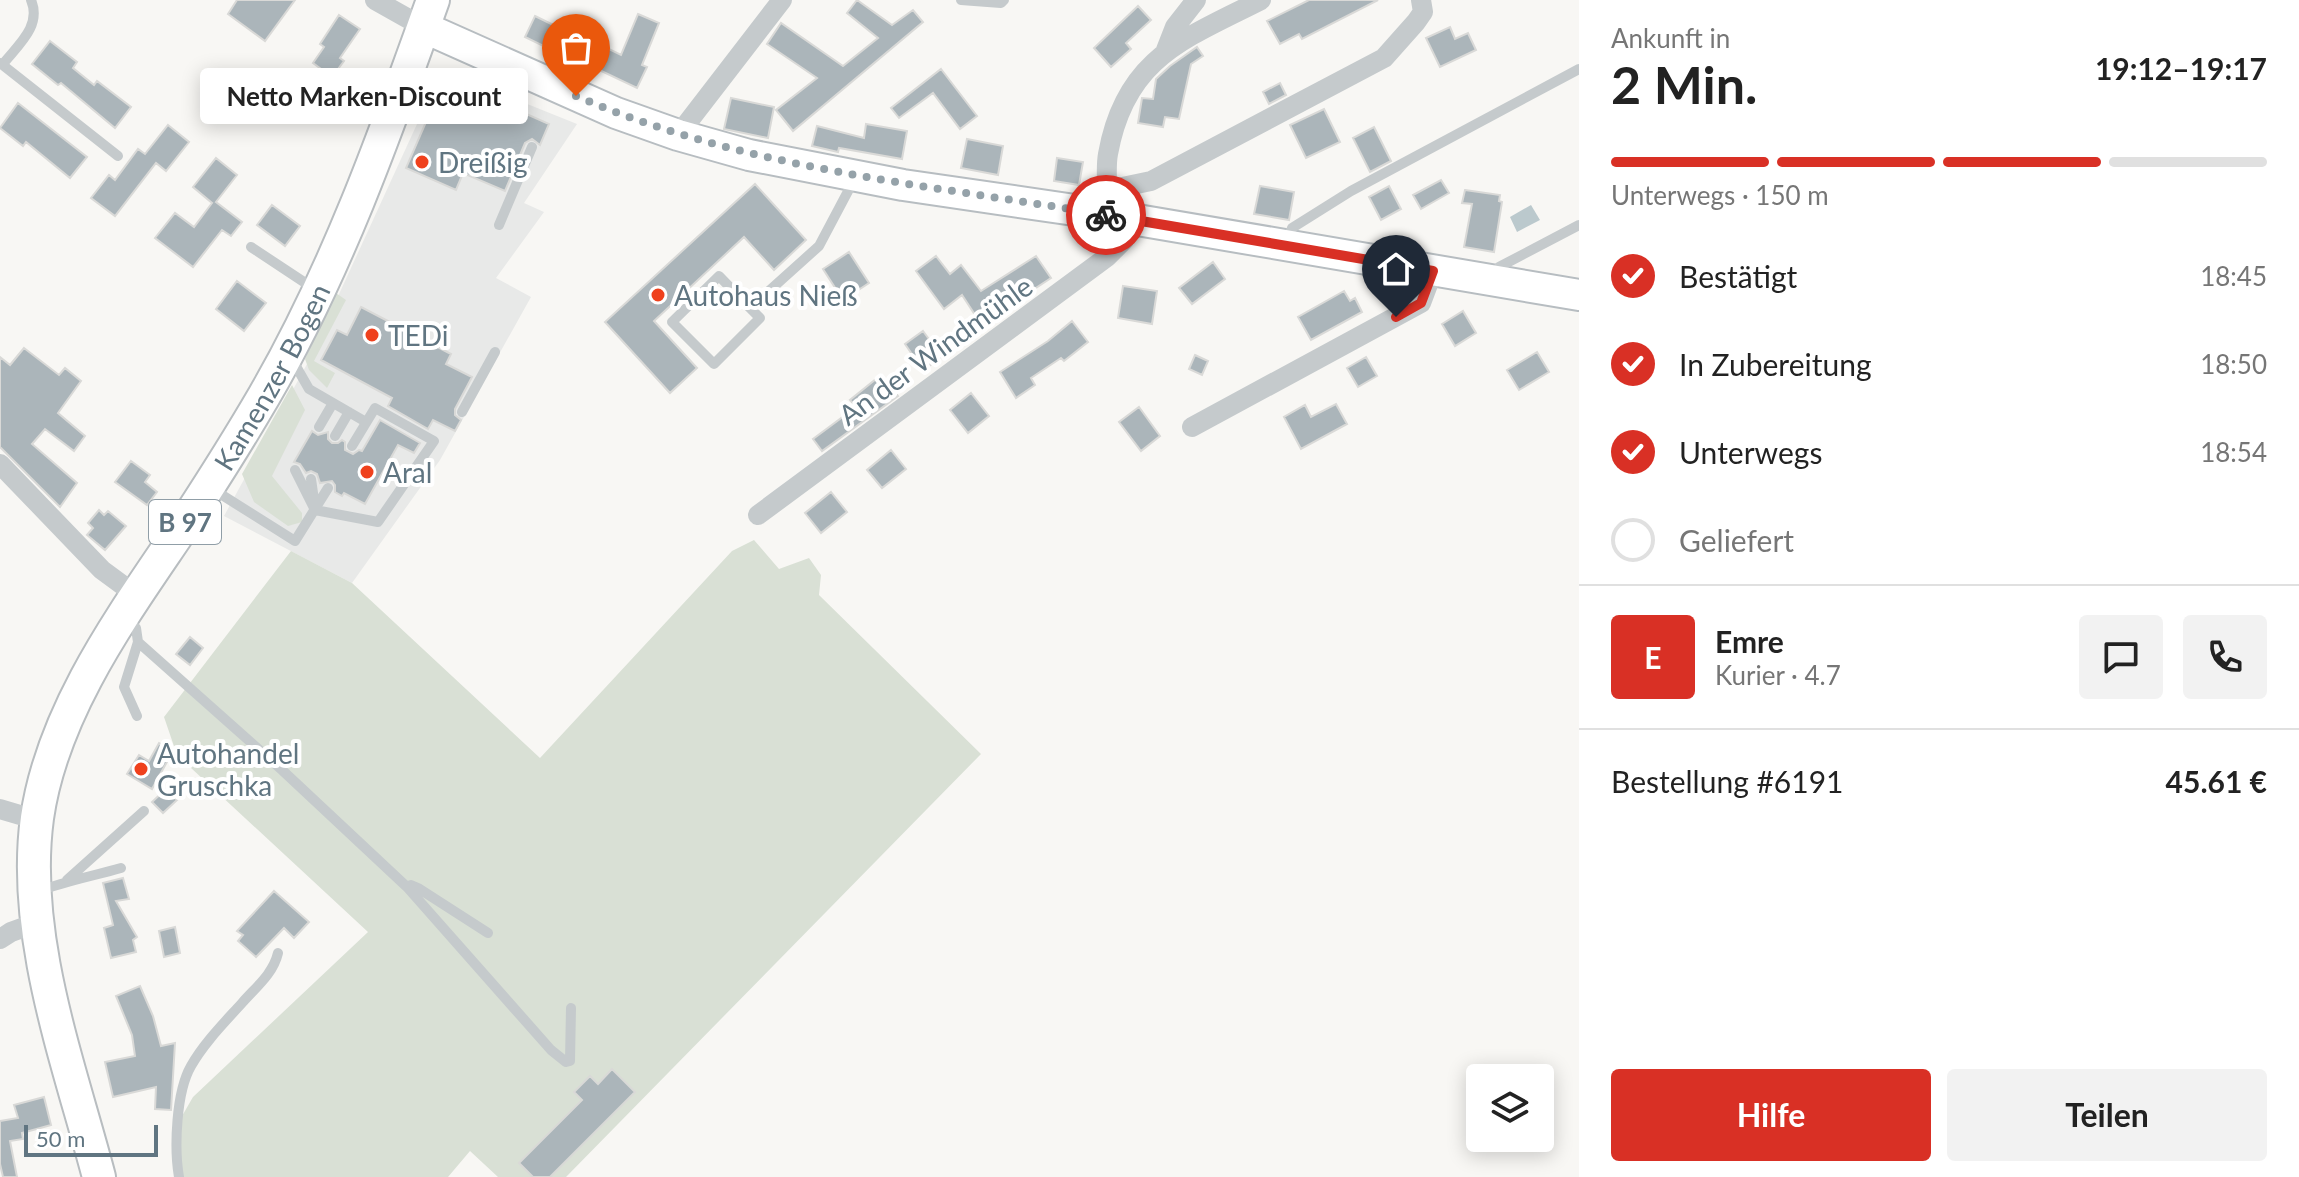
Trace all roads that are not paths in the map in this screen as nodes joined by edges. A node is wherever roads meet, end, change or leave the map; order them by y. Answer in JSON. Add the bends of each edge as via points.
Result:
{"nodes":[{"id":1,"x":31,"y":0,"type":"edge"},
{"id":2,"x":375,"y":0,"type":"edge"},
{"id":3,"x":782,"y":0,"type":"edge"},
{"id":4,"x":961,"y":0,"type":"edge"},
{"id":5,"x":1004,"y":0,"type":"edge"},
{"id":6,"x":1196,"y":0,"type":"edge"},
{"id":7,"x":1261,"y":0,"type":"edge"},
{"id":8,"x":1421,"y":0,"type":"edge"},
{"id":9,"x":428,"y":13,"type":"edge"},
{"id":10,"x":1166,"y":50,"type":"junction"},
{"id":11,"x":1,"y":63,"type":"edge"},
{"id":12,"x":1579,"y":69,"type":"edge"},
{"id":13,"x":678,"y":135,"type":"junction"},
{"id":14,"x":532,"y":147,"type":"dead end"},
{"id":15,"x":118,"y":156,"type":"dead end"},
{"id":16,"x":855,"y":176,"type":"junction"},
{"id":17,"x":1114,"y":208,"type":"junction"},
{"id":18,"x":499,"y":225,"type":"dead end"},
{"id":19,"x":1579,"y":225,"type":"edge"},
{"id":20,"x":1285,"y":246,"type":"junction"},
{"id":21,"x":251,"y":247,"type":"dead end"},
{"id":22,"x":1433,"y":271,"type":"junction"},
{"id":23,"x":1496,"y":281,"type":"junction"},
{"id":24,"x":318,"y":291,"type":"junction"},
{"id":25,"x":1579,"y":295,"type":"edge"},
{"id":26,"x":750,"y":308,"type":"junction"},
{"id":27,"x":495,"y":352,"type":"dead end"},
{"id":28,"x":297,"y":368,"type":"dead end"},
{"id":29,"x":333,"y":403,"type":"junction"},
{"id":30,"x":349,"y":412,"type":"junction"},
{"id":31,"x":462,"y":412,"type":"dead end"},
{"id":32,"x":366,"y":422,"type":"junction"},
{"id":33,"x":319,"y":427,"type":"dead end"},
{"id":34,"x":1192,"y":427,"type":"dead end"},
{"id":35,"x":335,"y":436,"type":"dead end"},
{"id":36,"x":352,"y":446,"type":"dead end"},
{"id":37,"x":0,"y":464,"type":"edge"},
{"id":38,"x":295,"y":470,"type":"dead end"},
{"id":39,"x":311,"y":479,"type":"dead end"},
{"id":40,"x":328,"y":488,"type":"dead end"},
{"id":41,"x":222,"y":495,"type":"dead end"},
{"id":42,"x":315,"y":510,"type":"junction"},
{"id":43,"x":758,"y":515,"type":"dead end"},
{"id":44,"x":132,"y":618,"type":"junction"},
{"id":45,"x":137,"y":716,"type":"dead end"},
{"id":46,"x":0,"y":809,"type":"edge"},
{"id":47,"x":144,"y":811,"type":"dead end"},
{"id":48,"x":37,"y":820,"type":"junction"},
{"id":49,"x":121,"y":868,"type":"dead end"},
{"id":50,"x":67,"y":880,"type":"junction"},
{"id":51,"x":407,"y":887,"type":"junction"},
{"id":52,"x":35,"y":908,"type":"junction"},
{"id":53,"x":488,"y":933,"type":"dead end"},
{"id":54,"x":0,"y":939,"type":"edge"},
{"id":55,"x":278,"y":953,"type":"dead end"},
{"id":56,"x":571,"y":1008,"type":"dead end"},
{"id":57,"x":99,"y":1177,"type":"edge"},
{"id":58,"x":179,"y":1177,"type":"edge"}],
"edges":[{"from":1,"to":11,"type":"lane","via":[[32,27]]},
{"from":2,"to":9,"type":"street"},
{"from":3,"to":13,"type":"street"},
{"from":4,"to":5,"type":"lane"},
{"from":6,"to":10,"type":"street","via":[[1175,27]]},
{"from":7,"to":10,"type":"street"},
{"from":8,"to":17,"type":"street","via":[[1423,12],[1384,58],[1151,181]]},
{"from":9,"to":13,"type":"main road","via":[[459,45]]},
{"from":9,"to":24,"type":"main road","name":"Kamenzer Bogen","number":"B 97"},
{"from":10,"to":17,"type":"street","via":[[1142,72],[1118,116],[1108,156]]},
{"from":11,"to":15,"type":"lane"},
{"from":12,"to":20,"type":"lane","via":[[1351,191],[1292,228]]},
{"from":13,"to":16,"type":"main road"},
{"from":14,"to":18,"type":"lane"},
{"from":16,"to":17,"type":"main road"},
{"from":16,"to":26,"type":"lane","via":[[819,246]]},
{"from":17,"to":20,"type":"main road"},
{"from":17,"to":43,"type":"street","name":"An der Windmühle","via":[[1124,240],[1107,257]]},
{"from":19,"to":23,"type":"lane","via":[[1499,267]]},
{"from":20,"to":22,"type":"main road"},
{"from":21,"to":24,"type":"lane"},
{"from":22,"to":23,"type":"main road"},
{"from":22,"to":34,"type":"street","via":[[1421,303]]},
{"from":23,"to":25,"type":"main road"},
{"from":24,"to":44,"type":"main road","name":"Kamenzer Bogen","number":"B 97","via":[[264,396]]},
{"from":26,"to":26,"type":"lane","via":[[719,276],[672,322],[714,364],[760,318]]},
{"from":27,"to":31,"type":"lane"},
{"from":28,"to":29,"type":"lane","via":[[309,389]]},
{"from":29,"to":30,"type":"lane"},
{"from":29,"to":33,"type":"lane"},
{"from":30,"to":32,"type":"lane"},
{"from":30,"to":35,"type":"lane"},
{"from":32,"to":36,"type":"lane"},
{"from":32,"to":42,"type":"lane","via":[[375,408],[434,441],[378,522]]},
{"from":37,"to":44,"type":"street","via":[[102,570]]},
{"from":38,"to":42,"type":"lane"},
{"from":39,"to":42,"type":"lane"},
{"from":40,"to":42,"type":"lane"},
{"from":41,"to":42,"type":"lane","via":[[295,541]]},
{"from":44,"to":45,"type":"lane","via":[[124,687]]},
{"from":44,"to":48,"type":"main road","name":"Kamenzer Bogen","number":"B 97","via":[[73,707],[43,787]]},
{"from":44,"to":51,"type":"lane"},
{"from":46,"to":48,"type":"street"},
{"from":47,"to":50,"type":"lane"},
{"from":48,"to":52,"type":"main road","number":"B 97"},
{"from":49,"to":50,"type":"lane"},
{"from":50,"to":52,"type":"lane"},
{"from":51,"to":53,"type":"lane","via":[[418,888]]},
{"from":51,"to":56,"type":"lane","via":[[563,1061],[570,1061]]},
{"from":52,"to":54,"type":"street"},
{"from":52,"to":57,"type":"main road","number":"B 97","via":[[51,995]]},
{"from":55,"to":58,"type":"lane","via":[[269,974],[188,1070],[178,1123]]}]}
